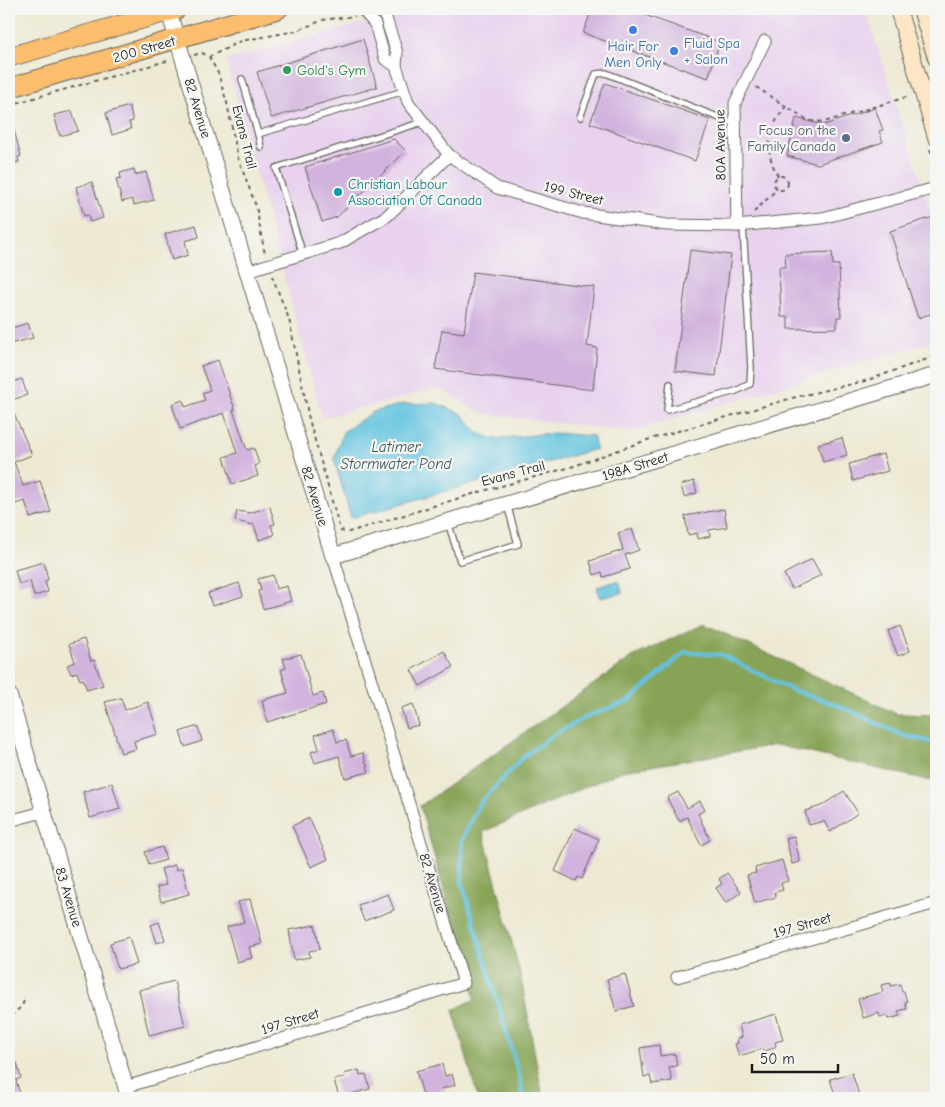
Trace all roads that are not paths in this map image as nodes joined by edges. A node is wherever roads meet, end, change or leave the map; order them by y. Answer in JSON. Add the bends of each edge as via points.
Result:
{"nodes":[{"id":1,"x":278,"y":9,"type":"edge"},
{"id":2,"x":383,"y":9,"type":"edge"},
{"id":3,"x":898,"y":9,"type":"edge"},
{"id":4,"x":921,"y":9,"type":"edge"},
{"id":5,"x":171,"y":10,"type":"edge"},
{"id":6,"x":361,"y":11,"type":"edge"},
{"id":7,"x":177,"y":40,"type":"junction"},
{"id":8,"x":765,"y":41,"type":"dead end"},
{"id":9,"x":9,"y":57,"type":"edge"},
{"id":10,"x":936,"y":58,"type":"edge"},
{"id":11,"x":396,"y":66,"type":"junction"},
{"id":12,"x":242,"y":79,"type":"dead end"},
{"id":13,"x":9,"y":88,"type":"edge"},
{"id":14,"x":404,"y":91,"type":"junction"},
{"id":15,"x":580,"y":117,"type":"dead end"},
{"id":16,"x":423,"y":122,"type":"junction"},
{"id":17,"x":735,"y":124,"type":"junction"},
{"id":18,"x":258,"y":134,"type":"junction"},
{"id":19,"x":936,"y":137,"type":"edge"},
{"id":20,"x":261,"y":147,"type":"dead end"},
{"id":21,"x":449,"y":155,"type":"junction"},
{"id":22,"x":936,"y":188,"type":"edge"},
{"id":23,"x":740,"y":225,"type":"junction"},
{"id":24,"x":302,"y":255,"type":"junction"},
{"id":25,"x":247,"y":271,"type":"junction"},
{"id":26,"x":936,"y":375,"type":"edge"},
{"id":27,"x":670,"y":384,"type":"dead end"},
{"id":28,"x":507,"y":504,"type":"junction"},
{"id":29,"x":448,"y":522,"type":"junction"},
{"id":30,"x":333,"y":556,"type":"junction"},
{"id":31,"x":9,"y":696,"type":"edge"},
{"id":32,"x":43,"y":812,"type":"junction"},
{"id":33,"x":9,"y":821,"type":"edge"},
{"id":34,"x":936,"y":903,"type":"edge"},
{"id":35,"x":677,"y":977,"type":"dead end"},
{"id":36,"x":464,"y":983,"type":"joint"},
{"id":37,"x":128,"y":1093,"type":"edge"}],
"edges":[{"from":1,"to":7,"type":"main road","name":"200 Street"},
{"from":2,"to":11,"type":"street","via":[[397,53]]},
{"from":3,"to":19,"type":"main road"},
{"from":4,"to":10,"type":"main road"},
{"from":5,"to":7,"type":"street","name":"82 Avenue"},
{"from":5,"to":9,"type":"main road"},
{"from":6,"to":11,"type":"street","via":[[375,24],[385,59]]},
{"from":7,"to":13,"type":"main road","name":"200 Street"},
{"from":7,"to":25,"type":"street","name":"82 Avenue"},
{"from":8,"to":17,"type":"street","name":"80A Avenue","via":[[735,103]]},
{"from":11,"to":14,"type":"street","name":"199 Street"},
{"from":12,"to":18,"type":"lane"},
{"from":14,"to":16,"type":"street","name":"199 Street"},
{"from":14,"to":18,"type":"lane"},
{"from":15,"to":17,"type":"lane","via":[[596,74],[606,73]]},
{"from":16,"to":21,"type":"street","name":"199 Street"},
{"from":16,"to":24,"type":"lane","via":[[276,168]]},
{"from":17,"to":23,"type":"street","name":"80A Avenue"},
{"from":18,"to":20,"type":"lane"},
{"from":21,"to":23,"type":"street","name":"199 Street","via":[[498,188],[583,213],[667,225]]},
{"from":21,"to":24,"type":"street","via":[[387,216],[340,243]]},
{"from":22,"to":23,"type":"street","name":"199 Street","via":[[822,218]]},
{"from":23,"to":27,"type":"lane","via":[[750,384],[667,410]]},
{"from":24,"to":25,"type":"street"},
{"from":25,"to":30,"type":"street","name":"82 Avenue"},
{"from":26,"to":28,"type":"street","name":"198A Street"},
{"from":28,"to":29,"type":"street","name":"198A Street"},
{"from":28,"to":29,"type":"lane","via":[[518,544],[502,549],[460,561]]},
{"from":29,"to":30,"type":"street","name":"198A Street"},
{"from":30,"to":36,"type":"street","name":"82 Avenue"},
{"from":31,"to":32,"type":"street","name":"83 Avenue"},
{"from":32,"to":33,"type":"street"},
{"from":32,"to":37,"type":"street","name":"83 Avenue"},
{"from":34,"to":35,"type":"street","name":"197 Street"},
{"from":36,"to":37,"type":"street","name":"197 Street"}]}
